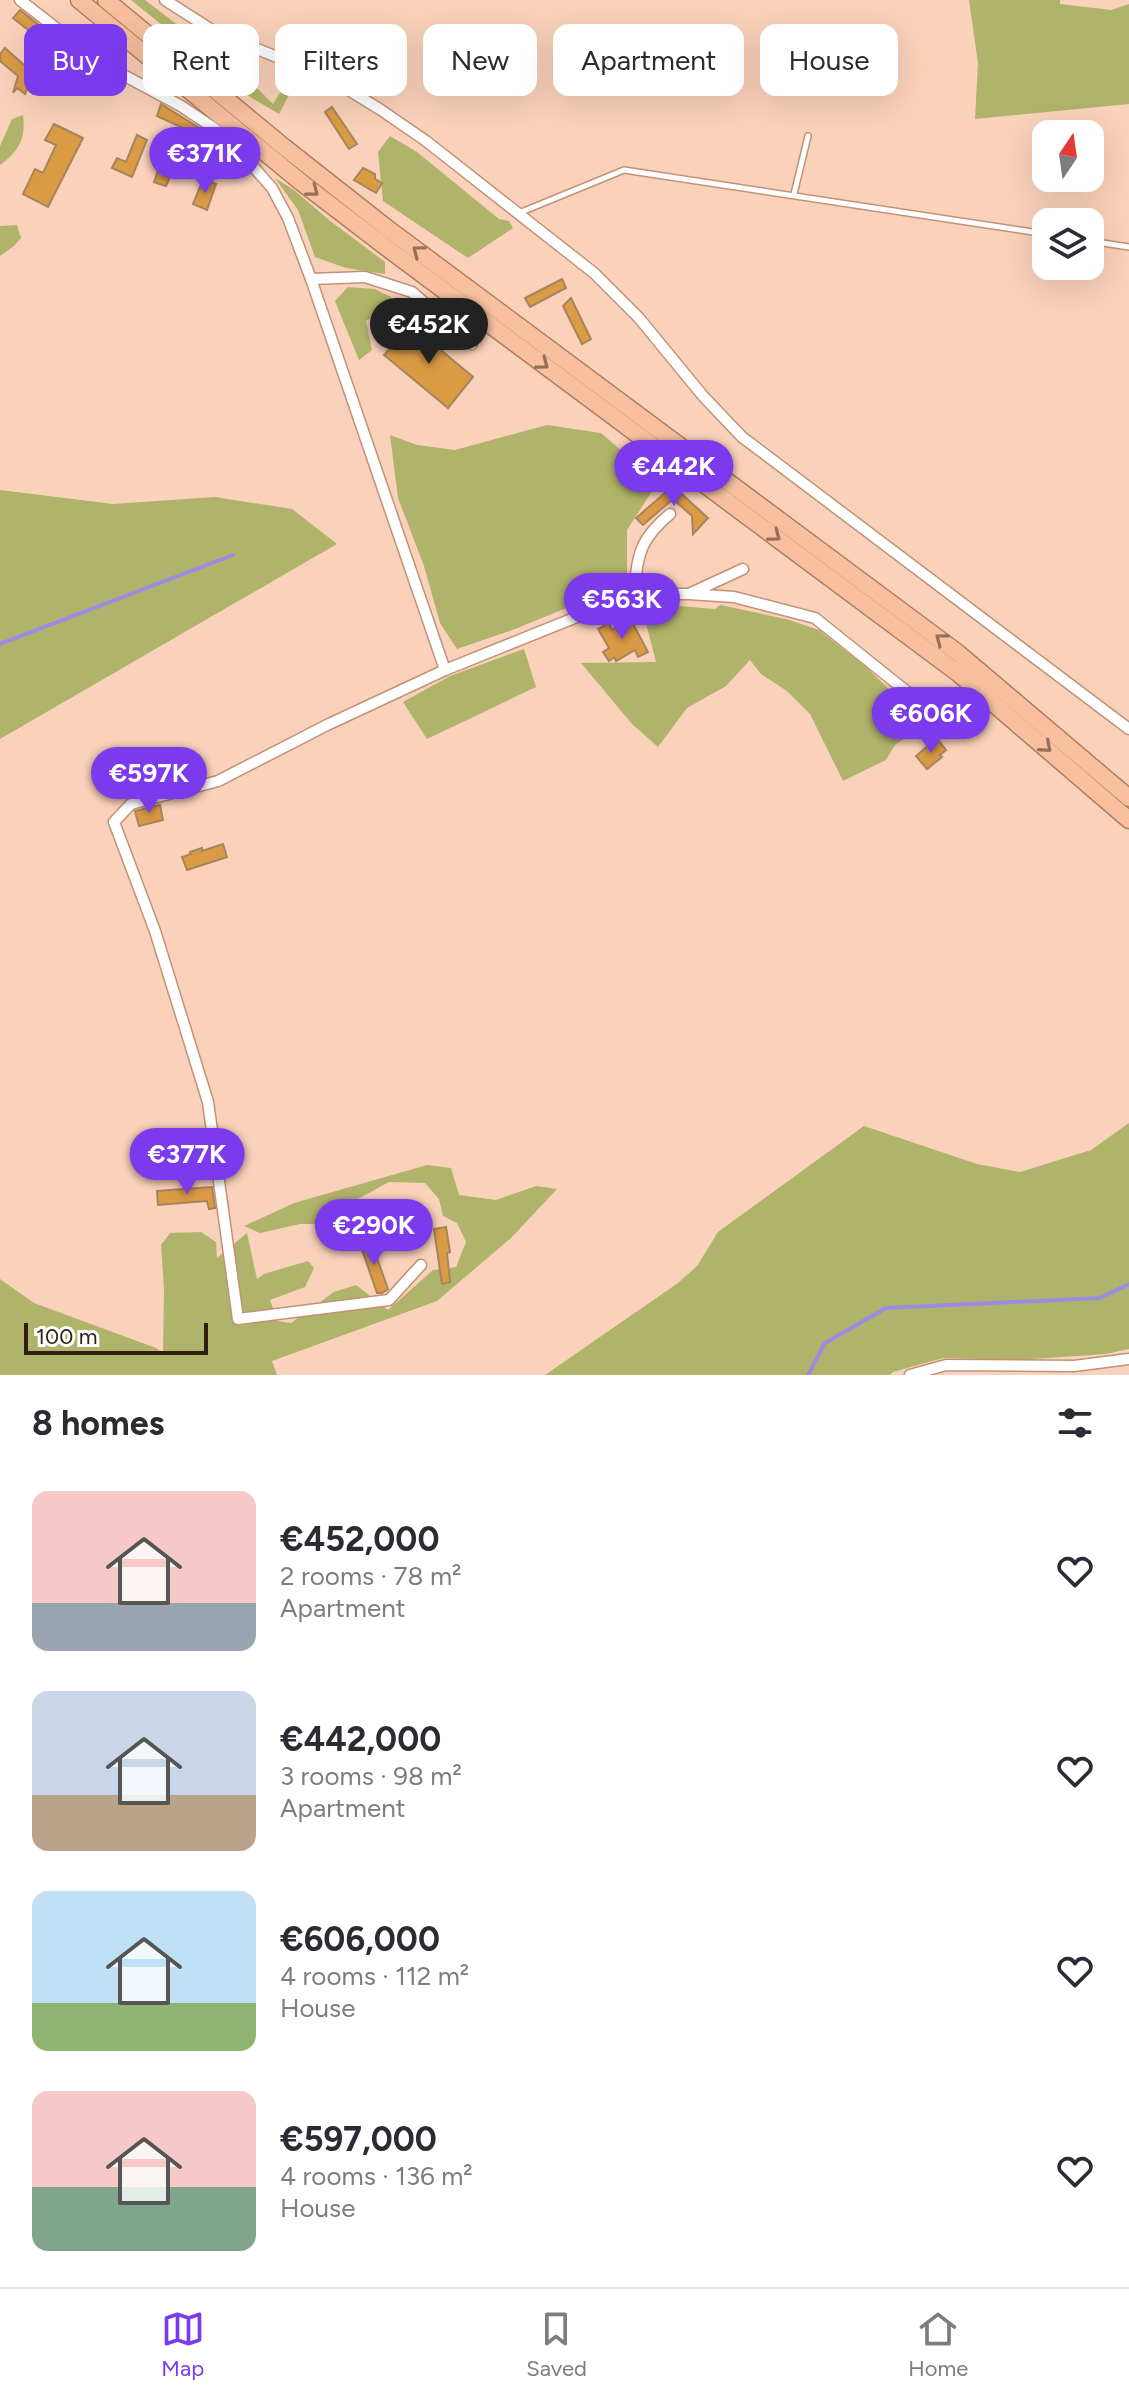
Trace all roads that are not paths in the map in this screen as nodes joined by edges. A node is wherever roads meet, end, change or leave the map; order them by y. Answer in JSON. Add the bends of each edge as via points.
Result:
{"nodes":[{"id":1,"x":20,"y":0,"type":"edge"},
{"id":2,"x":79,"y":0,"type":"edge"},
{"id":3,"x":106,"y":0,"type":"edge"},
{"id":4,"x":165,"y":0,"type":"edge"},
{"id":5,"x":808,"y":136,"type":"dead end"},
{"id":6,"x":794,"y":194,"type":"junction"},
{"id":7,"x":518,"y":213,"type":"junction"},
{"id":8,"x":1032,"y":232,"type":"edge"},
{"id":9,"x":1104,"y":243,"type":"edge"},
{"id":10,"x":1129,"y":247,"type":"edge"},
{"id":11,"x":311,"y":279,"type":"junction"},
{"id":12,"x":472,"y":344,"type":"dead end"},
{"id":13,"x":670,"y":514,"type":"dead end"},
{"id":14,"x":743,"y":569,"type":"dead end"},
{"id":15,"x":634,"y":594,"type":"junction"},
{"id":16,"x":689,"y":594,"type":"junction"},
{"id":17,"x":445,"y":670,"type":"junction"},
{"id":18,"x":921,"y":703,"type":"dead end"},
{"id":19,"x":1129,"y":729,"type":"edge"},
{"id":20,"x":1129,"y":798,"type":"edge"},
{"id":21,"x":1129,"y":820,"type":"edge"},
{"id":22,"x":421,"y":1265,"type":"dead end"},
{"id":23,"x":1129,"y":1359,"type":"edge"},
{"id":24,"x":910,"y":1375,"type":"edge"}],
"edges":[{"from":1,"to":11,"type":"street","via":[[101,63],[214,128],[243,155],[272,188]]},
{"from":2,"to":21,"type":"highway","one_way":true,"via":[[302,183],[959,674]]},
{"from":20,"to":3,"type":"highway","one_way":true,"via":[[958,653],[387,228]]},
{"from":4,"to":7,"type":"street","via":[[215,32],[329,78],[415,133]]},
{"from":5,"to":6,"type":"lane"},
{"from":6,"to":7,"type":"lane","via":[[624,170]]},
{"from":6,"to":8,"type":"lane"},
{"from":7,"to":19,"type":"street","via":[[594,273],[639,318],[742,437]]},
{"from":9,"to":10,"type":"lane"},
{"from":11,"to":12,"type":"street","via":[[365,277],[412,292]]},
{"from":11,"to":17,"type":"street"},
{"from":13,"to":15,"type":"street","via":[[638,552]]},
{"from":14,"to":16,"type":"street"},
{"from":15,"to":16,"type":"street"},
{"from":15,"to":17,"type":"street"},
{"from":16,"to":18,"type":"street","via":[[734,597],[815,618]]},
{"from":17,"to":22,"type":"street","via":[[218,781],[131,804],[114,822],[155,931],[208,1102],[238,1319],[389,1300]]},
{"from":23,"to":24,"type":"street","via":[[1074,1366],[946,1365]]}]}
